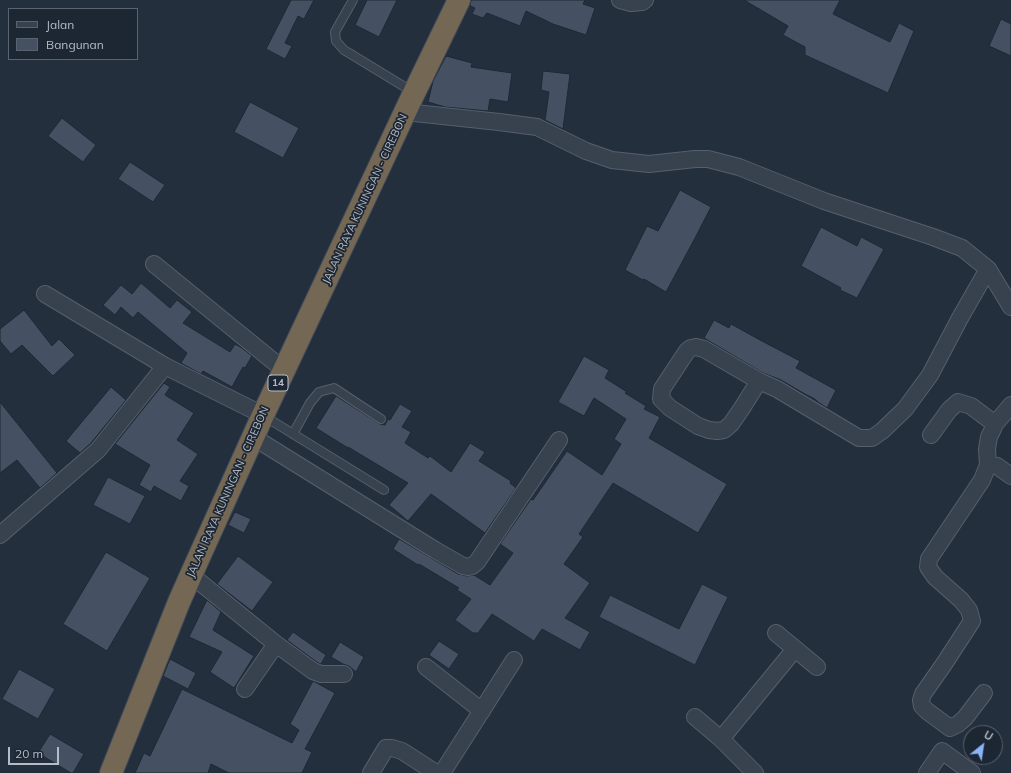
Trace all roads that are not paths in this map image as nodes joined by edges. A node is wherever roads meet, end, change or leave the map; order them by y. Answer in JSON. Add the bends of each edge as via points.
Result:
{"nodes":[{"id":1,"x":353,"y":0,"type":"edge"},
{"id":2,"x":620,"y":0,"type":"edge"},
{"id":3,"x":645,"y":0,"type":"edge"},
{"id":4,"x":455,"y":2,"type":"edge"},
{"id":5,"x":409,"y":102,"type":"junction"},
{"id":6,"x":154,"y":264,"type":"dead end"},
{"id":7,"x":988,"y":269,"type":"junction"},
{"id":8,"x":45,"y":294,"type":"dead end"},
{"id":9,"x":1011,"y":307,"type":"edge"},
{"id":10,"x":165,"y":366,"type":"junction"},
{"id":11,"x":284,"y":370,"type":"junction"},
{"id":12,"x":759,"y":381,"type":"junction"},
{"id":13,"x":1011,"y":405,"type":"edge"},
{"id":14,"x":263,"y":415,"type":"junction"},
{"id":15,"x":381,"y":419,"type":"dead end"},
{"id":16,"x":995,"y":424,"type":"junction"},
{"id":17,"x":294,"y":434,"type":"junction"},
{"id":18,"x":931,"y":435,"type":"dead end"},
{"id":19,"x":253,"y":436,"type":"junction"},
{"id":20,"x":558,"y":440,"type":"dead end"},
{"id":21,"x":988,"y":465,"type":"junction"},
{"id":22,"x":1011,"y":476,"type":"edge"},
{"id":23,"x":384,"y":490,"type":"dead end"},
{"id":24,"x":0,"y":535,"type":"edge"},
{"id":25,"x":191,"y":575,"type":"junction"},
{"id":26,"x":776,"y":633,"type":"dead end"},
{"id":27,"x":276,"y":644,"type":"junction"},
{"id":28,"x":795,"y":649,"type":"junction"},
{"id":29,"x":514,"y":660,"type":"dead end"},
{"id":30,"x":426,"y":667,"type":"dead end"},
{"id":31,"x":817,"y":667,"type":"dead end"},
{"id":32,"x":344,"y":674,"type":"dead end"},
{"id":33,"x":245,"y":689,"type":"dead end"},
{"id":34,"x":984,"y":693,"type":"dead end"},
{"id":35,"x":482,"y":711,"type":"junction"},
{"id":36,"x":695,"y":717,"type":"dead end"},
{"id":37,"x":721,"y":739,"type":"junction"},
{"id":38,"x":111,"y":773,"type":"edge"},
{"id":39,"x":371,"y":773,"type":"edge"},
{"id":40,"x":436,"y":773,"type":"edge"},
{"id":41,"x":442,"y":773,"type":"edge"},
{"id":42,"x":755,"y":773,"type":"edge"},
{"id":43,"x":927,"y":773,"type":"edge"},
{"id":44,"x":972,"y":773,"type":"edge"}],
"edges":[{"from":1,"to":5,"type":"lane","via":[[335,32],[336,41]]},
{"from":2,"to":3,"type":"street","via":[[631,3]]},
{"from":4,"to":5,"type":"highway","name":"JALAN RAYA KUNINGAN - CIREBON","number":"14"},
{"from":5,"to":7,"type":"street","via":[[537,127],[586,151],[612,160],[649,164],[708,159],[739,167],[824,201],[962,248]]},
{"from":5,"to":11,"type":"highway","name":"JALAN RAYA KUNINGAN - CIREBON","number":"14"},
{"from":6,"to":11,"type":"street"},
{"from":7,"to":9,"type":"street"},
{"from":7,"to":12,"type":"street","via":[[930,374],[905,409],[872,438],[859,438]]},
{"from":8,"to":10,"type":"street"},
{"from":10,"to":14,"type":"street"},
{"from":10,"to":24,"type":"street","via":[[98,450]]},
{"from":11,"to":14,"type":"highway","name":"JALAN RAYA KUNINGAN - CIREBON","number":"14"},
{"from":12,"to":12,"type":"street","via":[[731,424],[724,430],[709,430],[698,426],[661,399],[662,389],[687,351],[696,347],[704,349]]},
{"from":13,"to":16,"type":"street"},
{"from":14,"to":17,"type":"lane"},
{"from":14,"to":19,"type":"highway","name":"JALAN RAYA KUNINGAN - CIREBON","number":"14"},
{"from":15,"to":17,"type":"lane","via":[[334,388],[319,392]]},
{"from":16,"to":18,"type":"street","via":[[971,406],[958,402],[948,410]]},
{"from":16,"to":21,"type":"street","via":[[987,449]]},
{"from":17,"to":23,"type":"lane"},
{"from":19,"to":20,"type":"street","via":[[435,550],[469,568],[476,562]]},
{"from":19,"to":25,"type":"highway","name":"JALAN RAYA KUNINGAN - CIREBON","number":"14"},
{"from":21,"to":22,"type":"street","via":[[997,466]]},
{"from":21,"to":34,"type":"street","via":[[982,480],[929,559],[928,567],[935,577],[961,600],[969,610],[972,621],[921,700],[927,711],[950,728],[965,718]]},
{"from":25,"to":27,"type":"street"},
{"from":25,"to":38,"type":"highway","name":"JALAN RAYA KUNINGAN - CIREBON","number":"14"},
{"from":26,"to":28,"type":"street"},
{"from":27,"to":32,"type":"street","via":[[313,671],[321,674]]},
{"from":27,"to":33,"type":"street"},
{"from":28,"to":31,"type":"street"},
{"from":28,"to":37,"type":"street"},
{"from":29,"to":35,"type":"street"},
{"from":30,"to":35,"type":"street"},
{"from":35,"to":41,"type":"street"},
{"from":36,"to":37,"type":"street"},
{"from":37,"to":42,"type":"street"},
{"from":39,"to":40,"type":"street","via":[[386,748],[402,751]]},
{"from":43,"to":44,"type":"street","via":[[942,751]]}]}
